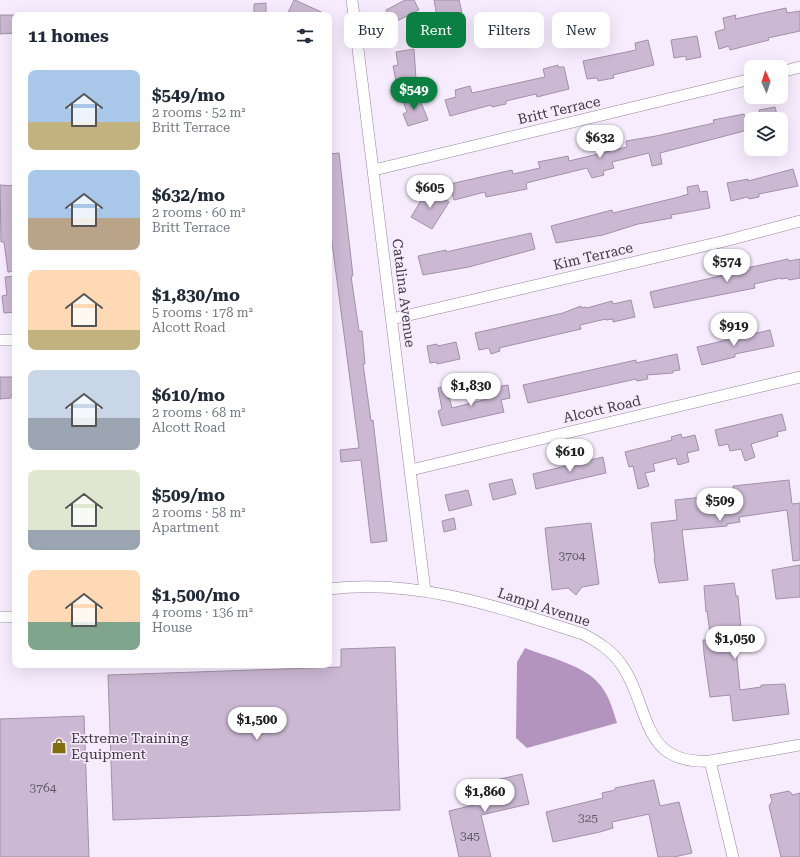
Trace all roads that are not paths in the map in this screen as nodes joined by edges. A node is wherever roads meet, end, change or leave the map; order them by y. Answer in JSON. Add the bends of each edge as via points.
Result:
{"nodes":[{"id":1,"x":352,"y":0,"type":"edge"},
{"id":2,"x":800,"y":67,"type":"edge"},
{"id":3,"x":788,"y":70,"type":"edge"},
{"id":4,"x":744,"y":82,"type":"edge"},
{"id":5,"x":374,"y":170,"type":"junction"},
{"id":6,"x":800,"y":221,"type":"edge"},
{"id":7,"x":392,"y":319,"type":"junction"},
{"id":8,"x":0,"y":340,"type":"edge"},
{"id":9,"x":12,"y":340,"type":"edge"},
{"id":10,"x":800,"y":377,"type":"edge"},
{"id":11,"x":411,"y":470,"type":"junction"},
{"id":12,"x":332,"y":589,"type":"edge"},
{"id":13,"x":425,"y":591,"type":"junction"},
{"id":14,"x":0,"y":617,"type":"edge"},
{"id":15,"x":12,"y":617,"type":"edge"},
{"id":16,"x":800,"y":745,"type":"edge"},
{"id":17,"x":710,"y":761,"type":"junction"},
{"id":18,"x":733,"y":857,"type":"edge"}],
"edges":[{"from":1,"to":5,"type":"street","name":"Catalina Avenue"},
{"from":2,"to":3,"type":"street"},
{"from":4,"to":5,"type":"street","name":"Britt Terrace"},
{"from":5,"to":7,"type":"street","name":"Catalina Avenue"},
{"from":6,"to":7,"type":"street","name":"Kim Terrace","via":[[726,241]]},
{"from":7,"to":11,"type":"street","name":"Catalina Avenue"},
{"from":8,"to":9,"type":"street"},
{"from":10,"to":11,"type":"street","name":"Alcott Road"},
{"from":11,"to":13,"type":"street","name":"Catalina Avenue"},
{"from":12,"to":13,"type":"street","name":"Lampl Avenue","via":[[378,587]]},
{"from":13,"to":17,"type":"street","name":"Lampl Avenue","via":[[502,609],[583,634],[598,642],[613,654],[628,676],[656,741],[664,749],[686,760]]},
{"from":14,"to":15,"type":"street"},
{"from":16,"to":17,"type":"street"},
{"from":17,"to":18,"type":"street"}]}
